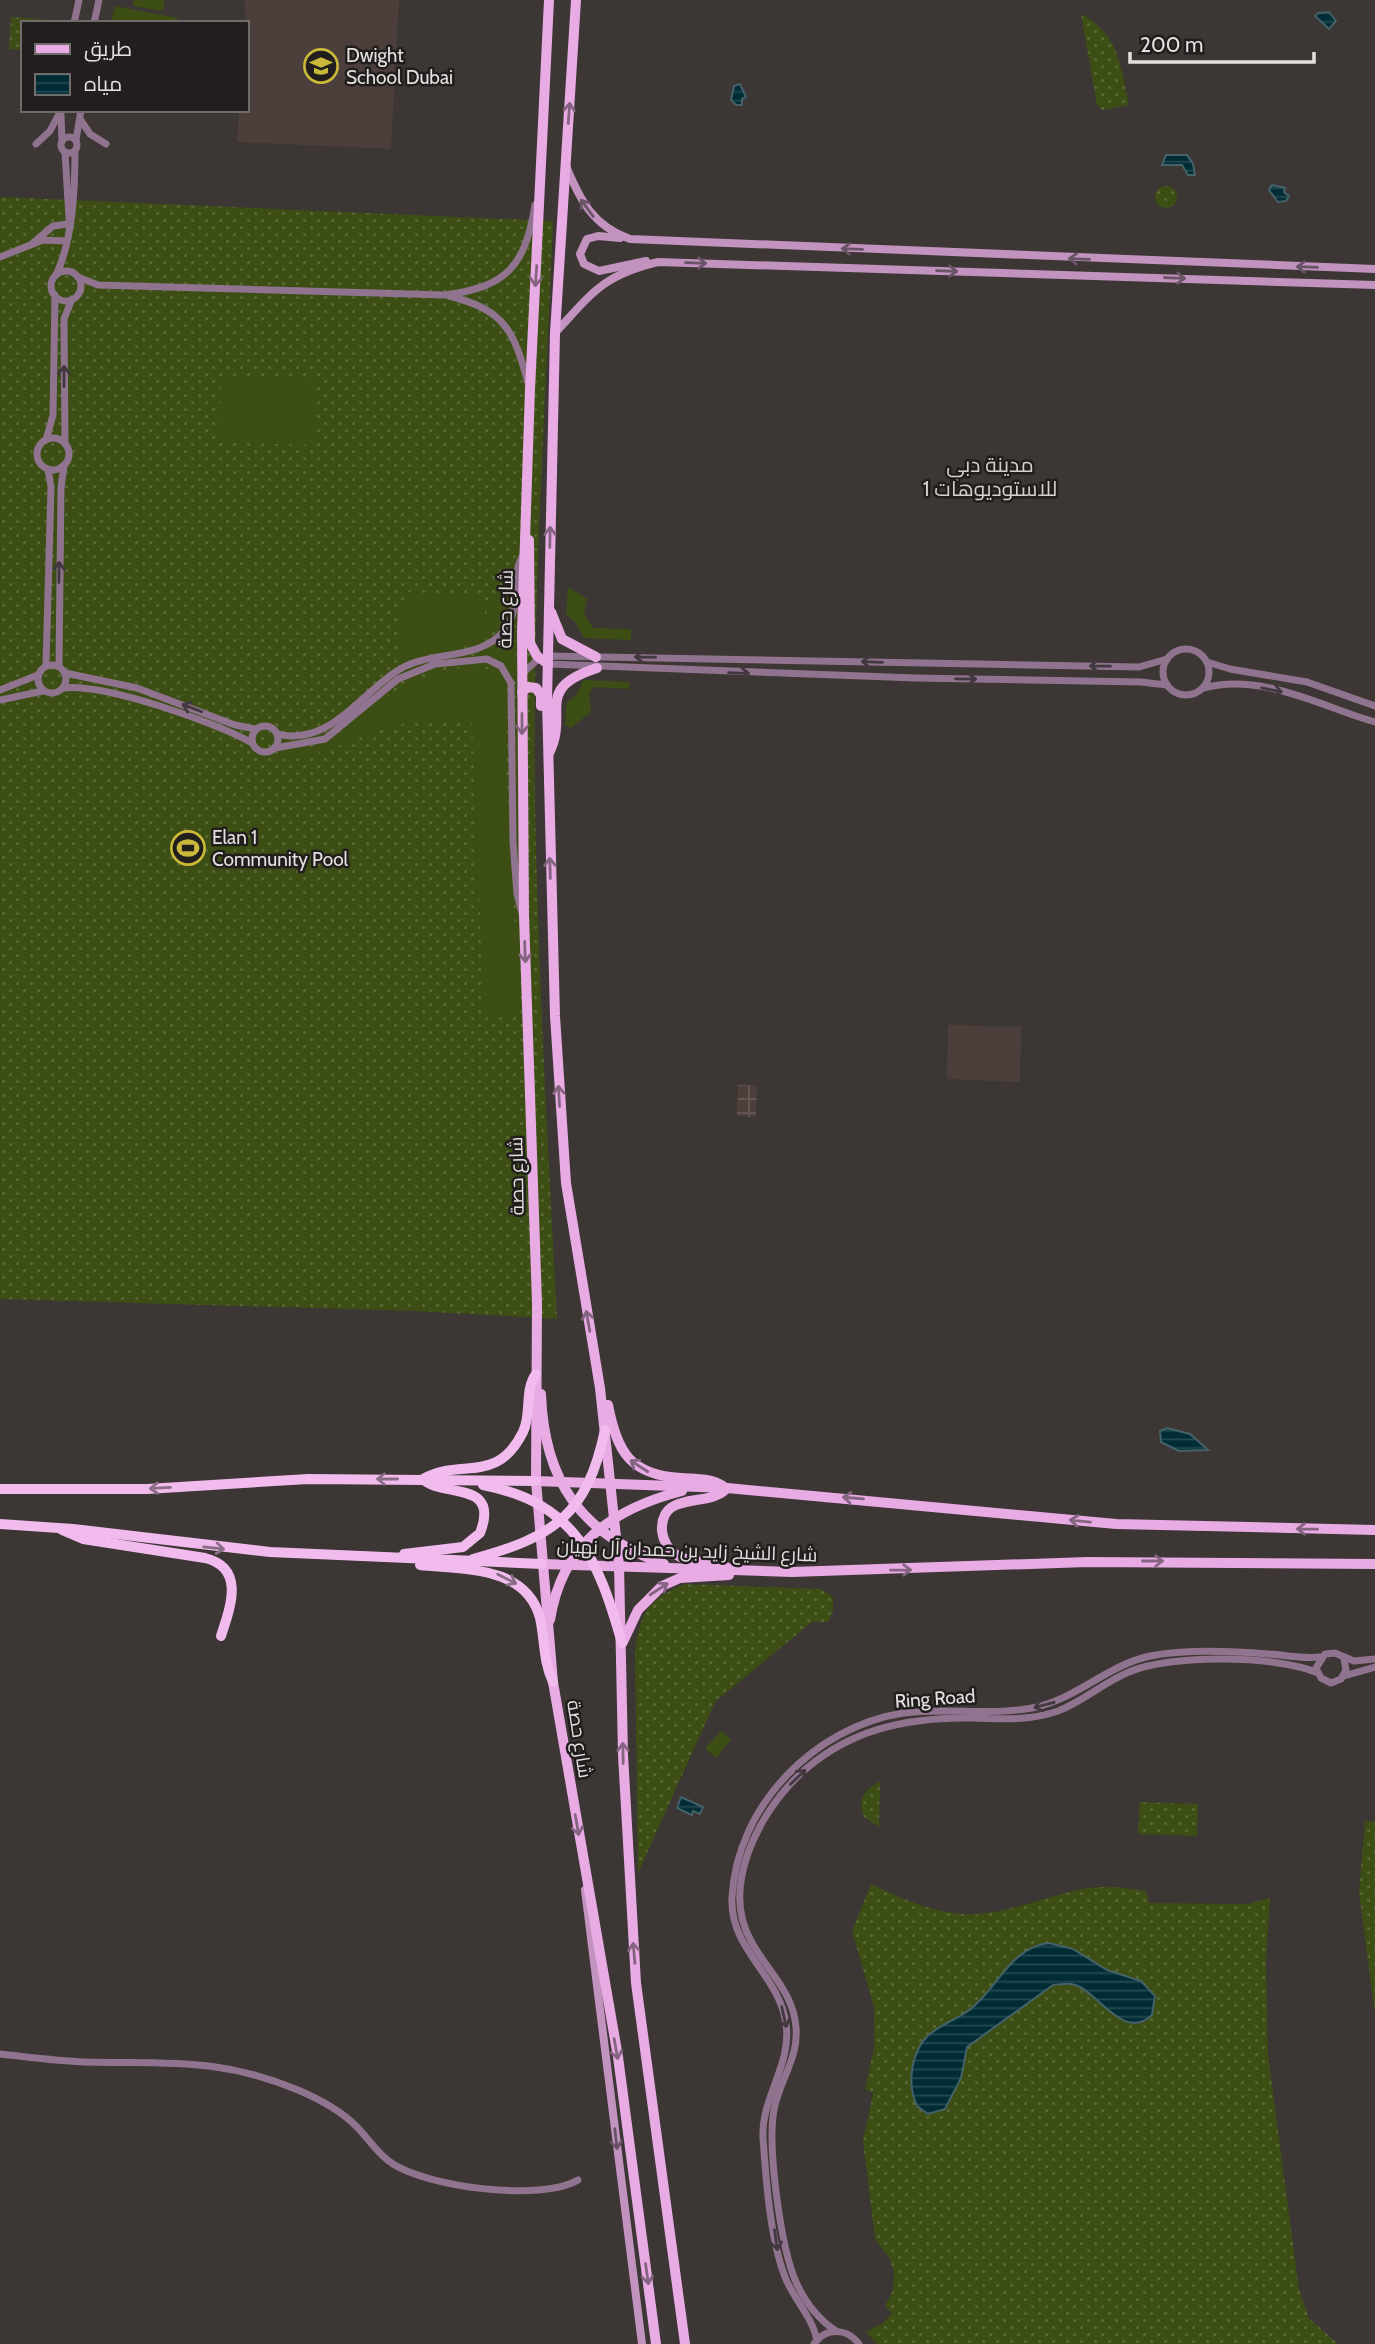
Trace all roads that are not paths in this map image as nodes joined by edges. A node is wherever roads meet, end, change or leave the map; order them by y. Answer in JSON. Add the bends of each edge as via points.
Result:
{"nodes":[{"id":1,"x":79,"y":0,"type":"edge"},
{"id":2,"x":99,"y":0,"type":"edge"},
{"id":3,"x":548,"y":0,"type":"edge"},
{"id":4,"x":576,"y":0,"type":"edge"},
{"id":5,"x":74,"y":21,"type":"edge"},
{"id":6,"x":94,"y":21,"type":"edge"},
{"id":7,"x":60,"y":112,"type":"edge"},
{"id":8,"x":61,"y":112,"type":"edge"},
{"id":9,"x":80,"y":115,"type":"edge"},
{"id":10,"x":76,"y":140,"type":"junction"},
{"id":11,"x":62,"y":141,"type":"junction"},
{"id":12,"x":36,"y":144,"type":"dead end"},
{"id":13,"x":106,"y":144,"type":"dead end"},
{"id":14,"x":75,"y":151,"type":"junction"},
{"id":15,"x":65,"y":152,"type":"junction"},
{"id":16,"x":566,"y":164,"type":"junction"},
{"id":17,"x":541,"y":184,"type":"junction"},
{"id":18,"x":69,"y":221,"type":"junction"},
{"id":19,"x":630,"y":239,"type":"junction"},
{"id":20,"x":65,"y":241,"type":"junction"},
{"id":21,"x":32,"y":243,"type":"junction"},
{"id":22,"x":64,"y":254,"type":"junction"},
{"id":23,"x":0,"y":257,"type":"edge"},
{"id":24,"x":658,"y":262,"type":"junction"},
{"id":25,"x":1375,"y":269,"type":"edge"},
{"id":26,"x":56,"y":275,"type":"junction"},
{"id":27,"x":75,"y":275,"type":"junction"},
{"id":28,"x":99,"y":285,"type":"junction"},
{"id":29,"x":1375,"y":285,"type":"edge"},
{"id":30,"x":55,"y":295,"type":"junction"},
{"id":31,"x":445,"y":295,"type":"junction"},
{"id":32,"x":76,"y":296,"type":"junction"},
{"id":33,"x":555,"y":333,"type":"junction"},
{"id":34,"x":530,"y":389,"type":"junction"},
{"id":35,"x":46,"y":440,"type":"junction"},
{"id":36,"x":65,"y":444,"type":"junction"},
{"id":37,"x":64,"y":466,"type":"junction"},
{"id":38,"x":47,"y":469,"type":"junction"},
{"id":39,"x":525,"y":515,"type":"junction"},
{"id":40,"x":523,"y":554,"type":"junction"},
{"id":41,"x":549,"y":605,"type":"junction"},
{"id":42,"x":1167,"y":659,"type":"junction"},
{"id":43,"x":545,"y":660,"type":"junction"},
{"id":44,"x":1207,"y":662,"type":"junction"},
{"id":45,"x":597,"y":663,"type":"junction"},
{"id":46,"x":46,"y":665,"type":"junction"},
{"id":47,"x":59,"y":666,"type":"junction"},
{"id":48,"x":65,"y":673,"type":"junction"},
{"id":49,"x":522,"y":674,"type":"junction"},
{"id":50,"x":38,"y":675,"type":"junction"},
{"id":51,"x":1167,"y":685,"type":"junction"},
{"id":52,"x":64,"y":688,"type":"junction"},
{"id":53,"x":1204,"y":688,"type":"junction"},
{"id":54,"x":0,"y":690,"type":"edge"},
{"id":55,"x":44,"y":691,"type":"junction"},
{"id":56,"x":522,"y":692,"type":"junction"},
{"id":57,"x":0,"y":700,"type":"edge"},
{"id":58,"x":1375,"y":706,"type":"edge"},
{"id":59,"x":1375,"y":722,"type":"edge"},
{"id":60,"x":256,"y":729,"type":"junction"},
{"id":61,"x":546,"y":733,"type":"junction"},
{"id":62,"x":277,"y":734,"type":"junction"},
{"id":63,"x":252,"y":743,"type":"junction"},
{"id":64,"x":275,"y":748,"type":"junction"},
{"id":65,"x":547,"y":756,"type":"junction"},
{"id":66,"x":524,"y":916,"type":"junction"},
{"id":67,"x":536,"y":1374,"type":"junction"},
{"id":68,"x":600,"y":1388,"type":"junction"},
{"id":69,"x":604,"y":1430,"type":"junction"},
{"id":70,"x":423,"y":1479,"type":"junction"},
{"id":71,"x":455,"y":1479,"type":"junction"},
{"id":72,"x":536,"y":1481,"type":"junction"},
{"id":73,"x":561,"y":1482,"type":"junction"},
{"id":74,"x":589,"y":1483,"type":"junction"},
{"id":75,"x":610,"y":1484,"type":"junction"},
{"id":76,"x":696,"y":1488,"type":"junction"},
{"id":77,"x":727,"y":1488,"type":"junction"},
{"id":78,"x":0,"y":1489,"type":"edge"},
{"id":79,"x":537,"y":1503,"type":"junction"},
{"id":80,"x":575,"y":1505,"type":"junction"},
{"id":81,"x":614,"y":1516,"type":"junction"},
{"id":82,"x":561,"y":1520,"type":"junction"},
{"id":83,"x":0,"y":1524,"type":"edge"},
{"id":84,"x":59,"y":1528,"type":"junction"},
{"id":85,"x":599,"y":1528,"type":"junction"},
{"id":86,"x":1375,"y":1530,"type":"edge"},
{"id":87,"x":539,"y":1536,"type":"junction"},
{"id":88,"x":617,"y":1542,"type":"junction"},
{"id":89,"x":583,"y":1544,"type":"junction"},
{"id":90,"x":393,"y":1557,"type":"junction"},
{"id":91,"x":462,"y":1562,"type":"junction"},
{"id":92,"x":570,"y":1563,"type":"junction"},
{"id":93,"x":542,"y":1564,"type":"junction"},
{"id":94,"x":596,"y":1564,"type":"junction"},
{"id":95,"x":1375,"y":1564,"type":"edge"},
{"id":96,"x":619,"y":1565,"type":"junction"},
{"id":97,"x":675,"y":1567,"type":"junction"},
{"id":98,"x":735,"y":1572,"type":"junction"},
{"id":99,"x":221,"y":1636,"type":"dead end"},
{"id":100,"x":548,"y":1636,"type":"junction"},
{"id":101,"x":622,"y":1643,"type":"junction"},
{"id":102,"x":1320,"y":1657,"type":"junction"},
{"id":103,"x":1375,"y":1658,"type":"edge"},
{"id":104,"x":1344,"y":1659,"type":"junction"},
{"id":105,"x":1375,"y":1667,"type":"edge"},
{"id":106,"x":1318,"y":1673,"type":"junction"},
{"id":107,"x":1344,"y":1676,"type":"junction"},
{"id":108,"x":553,"y":1682,"type":"junction"},
{"id":109,"x":586,"y":1876,"type":"junction"},
{"id":110,"x":0,"y":2054,"type":"edge"},
{"id":111,"x":578,"y":2180,"type":"dead end"},
{"id":112,"x":836,"y":2331,"type":"junction"},
{"id":113,"x":815,"y":2342,"type":"edge"},
{"id":114,"x":642,"y":2343,"type":"edge"},
{"id":115,"x":656,"y":2344,"type":"edge"},
{"id":116,"x":687,"y":2344,"type":"edge"},
{"id":117,"x":859,"y":2344,"type":"edge"}],
"edges":[{"from":1,"to":5,"type":"street"},
{"from":2,"to":6,"type":"street"},
{"from":3,"to":17,"type":"main road","name":"شارع حصة"},
{"from":16,"to":4,"type":"main road","name":"شارع حصة","one_way":true},
{"from":7,"to":12,"type":"street"},
{"from":8,"to":11,"type":"street"},
{"from":9,"to":10,"type":"street"},
{"from":9,"to":13,"type":"street","via":[[90,134]]},
{"from":10,"to":11,"type":"street","via":[[69,136]]},
{"from":10,"to":14,"type":"street"},
{"from":11,"to":15,"type":"street"},
{"from":14,"to":15,"type":"street"},
{"from":14,"to":18,"type":"street"},
{"from":15,"to":18,"type":"street"},
{"from":19,"to":16,"type":"main road","one_way":true,"via":[[607,229],[589,212]]},
{"from":16,"to":33,"type":"main road","name":"شارع حصة"},
{"from":17,"to":31,"type":"street","via":[[530,235],[514,266],[481,289]]},
{"from":17,"to":34,"type":"main road","name":"شارع حصة","one_way":true},
{"from":18,"to":20,"type":"street"},
{"from":18,"to":21,"type":"street","via":[[53,226]]},
{"from":19,"to":24,"type":"main road","via":[[592,237],[583,243],[581,260],[599,271],[634,262]]},
{"from":25,"to":19,"type":"main road","one_way":true},
{"from":20,"to":21,"type":"street"},
{"from":20,"to":22,"type":"street"},
{"from":21,"to":23,"type":"street"},
{"from":22,"to":26,"type":"street"},
{"from":22,"to":27,"type":"street"},
{"from":24,"to":29,"type":"main road","one_way":true},
{"from":24,"to":33,"type":"main road","via":[[605,281]]},
{"from":26,"to":27,"type":"street"},
{"from":26,"to":30,"type":"street","via":[[51,283]]},
{"from":27,"to":28,"type":"street"},
{"from":27,"to":32,"type":"street"},
{"from":28,"to":31,"type":"street"},
{"from":28,"to":32,"type":"street"},
{"from":30,"to":32,"type":"street","via":[[61,299]]},
{"from":30,"to":35,"type":"street","via":[[53,415]]},
{"from":31,"to":34,"type":"street","via":[[481,306],[506,325]]},
{"from":36,"to":32,"type":"street","one_way":true,"via":[[64,319]]},
{"from":41,"to":33,"type":"main road","name":"شارع حصة","one_way":true},
{"from":34,"to":39,"type":"main road","name":"شارع حصة"},
{"from":35,"to":36,"type":"street","via":[[57,438]]},
{"from":35,"to":38,"type":"street","via":[[37,455]]},
{"from":36,"to":37,"type":"street","via":[[69,454]]},
{"from":37,"to":38,"type":"street"},
{"from":47,"to":37,"type":"street","one_way":true},
{"from":38,"to":46,"type":"street","via":[[51,487]]},
{"from":39,"to":40,"type":"main road","name":"شارع حصة"},
{"from":39,"to":43,"type":"main road","via":[[530,643]]},
{"from":40,"to":49,"type":"main road","name":"شارع حصة"},
{"from":40,"to":62,"type":"street","via":[[513,615],[494,641],[401,669],[316,733]]},
{"from":41,"to":43,"type":"main road","name":"شارع حصة"},
{"from":41,"to":45,"type":"main road","via":[[562,639]]},
{"from":42,"to":44,"type":"street","via":[[1185,649],[1196,651]]},
{"from":42,"to":45,"type":"street","one_way":true,"via":[[1139,667]]},
{"from":42,"to":51,"type":"street","via":[[1163,668]]},
{"from":43,"to":45,"type":"street"},
{"from":43,"to":49,"type":"street"},
{"from":43,"to":61,"type":"main road","name":"شارع حصة"},
{"from":44,"to":53,"type":"street","via":[[1210,677]]},
{"from":44,"to":58,"type":"street","via":[[1307,682]]},
{"from":45,"to":51,"type":"street","one_way":true},
{"from":45,"to":65,"type":"main road","via":[[561,689],[555,704],[554,740]]},
{"from":46,"to":47,"type":"street"},
{"from":46,"to":50,"type":"street"},
{"from":47,"to":48,"type":"street"},
{"from":48,"to":52,"type":"street"},
{"from":60,"to":48,"type":"street","one_way":true,"via":[[137,688]]},
{"from":49,"to":56,"type":"main road","name":"شارع حصة"},
{"from":50,"to":54,"type":"street"},
{"from":50,"to":55,"type":"street"},
{"from":51,"to":53,"type":"street","via":[[1185,696]]},
{"from":52,"to":55,"type":"street","via":[[57,693]]},
{"from":52,"to":63,"type":"street","via":[[81,686],[132,698]]},
{"from":53,"to":59,"type":"street","one_way":true,"via":[[1230,684],[1270,690]]},
{"from":55,"to":57,"type":"street"},
{"from":56,"to":61,"type":"main road","via":[[528,687],[539,690]]},
{"from":56,"to":66,"type":"main road","name":"شارع حصة","one_way":true},
{"from":60,"to":62,"type":"street","via":[[268,726]]},
{"from":60,"to":63,"type":"street"},
{"from":61,"to":65,"type":"main road","name":"شارع حصة"},
{"from":62,"to":64,"type":"street"},
{"from":63,"to":64,"type":"street","via":[[262,753]]},
{"from":64,"to":66,"type":"street","via":[[325,738],[398,679],[419,669],[468,658],[497,663],[512,683],[513,842],[517,898]]},
{"from":68,"to":65,"type":"main road","name":"شارع حصة","one_way":true,"via":[[562,1141]]},
{"from":66,"to":67,"type":"main road","name":"شارع حصة","one_way":true,"via":[[534,1150]]},
{"from":67,"to":70,"type":"highway","via":[[525,1428],[508,1453],[487,1467]]},
{"from":67,"to":72,"type":"main road","name":"شارع حصة"},
{"from":67,"to":73,"type":"main road","via":[[541,1383],[545,1444]]},
{"from":68,"to":69,"type":"main road","name":"شارع حصة"},
{"from":77,"to":68,"type":"main road","one_way":true,"via":[[713,1481],[663,1477],[637,1466],[618,1446]]},
{"from":69,"to":74,"type":"highway"},
{"from":69,"to":75,"type":"main road","name":"شارع حصة"},
{"from":70,"to":71,"type":"highway"},
{"from":70,"to":78,"type":"highway","one_way":true,"via":[[308,1479],[89,1491]]},
{"from":70,"to":90,"type":"highway","via":[[475,1497],[483,1510],[483,1526],[476,1539],[463,1547]]},
{"from":71,"to":72,"type":"highway"},
{"from":71,"to":79,"type":"highway","via":[[516,1491]]},
{"from":72,"to":73,"type":"main road"},
{"from":72,"to":79,"type":"main road","name":"شارع حصة"},
{"from":73,"to":74,"type":"main road"},
{"from":73,"to":80,"type":"main road"},
{"from":74,"to":75,"type":"main road"},
{"from":74,"to":80,"type":"highway"},
{"from":75,"to":76,"type":"main road"},
{"from":75,"to":81,"type":"main road","name":"شارع حصة"},
{"from":76,"to":77,"type":"main road"},
{"from":76,"to":81,"type":"main road","via":[[658,1497]]},
{"from":86,"to":77,"type":"main road","one_way":true,"via":[[1116,1524]]},
{"from":77,"to":98,"type":"main road","via":[[713,1498],[677,1504],[666,1514],[662,1529],[666,1544],[676,1555],[715,1562]]},
{"from":79,"to":82,"type":"highway"},
{"from":79,"to":87,"type":"main road","name":"شارع حصة"},
{"from":80,"to":82,"type":"highway"},
{"from":80,"to":85,"type":"main road"},
{"from":81,"to":85,"type":"main road"},
{"from":81,"to":88,"type":"main road","name":"شارع حصة"},
{"from":82,"to":87,"type":"highway"},
{"from":82,"to":89,"type":"highway"},
{"from":83,"to":84,"type":"highway","name":"شارع الشيخ زايد بن حمدان آل نهيان"},
{"from":84,"to":90,"type":"highway","name":"شارع الشيخ زايد بن حمدان آل نهيان","one_way":true,"via":[[242,1550]]},
{"from":84,"to":99,"type":"highway","via":[[83,1539],[220,1564],[233,1591]]},
{"from":85,"to":88,"type":"main road"},
{"from":85,"to":89,"type":"main road"},
{"from":87,"to":91,"type":"highway"},
{"from":87,"to":93,"type":"main road","name":"شارع حصة"},
{"from":88,"to":96,"type":"main road","name":"شارع حصة"},
{"from":88,"to":97,"type":"main road"},
{"from":89,"to":92,"type":"main road"},
{"from":89,"to":94,"type":"highway"},
{"from":90,"to":91,"type":"highway","name":"شارع الشيخ زايد بن حمدان آل نهيان"},
{"from":90,"to":108,"type":"highway","one_way":true,"via":[[413,1564],[487,1572],[517,1585],[538,1614]]},
{"from":91,"to":93,"type":"highway","name":"شارع الشيخ زايد بن حمدان آل نهيان"},
{"from":92,"to":93,"type":"main road","name":"شارع الشيخ زايد بن حمدان آل نهيان"},
{"from":92,"to":94,"type":"main road","name":"شارع الشيخ زايد بن حمدان آل نهيان"},
{"from":92,"to":100,"type":"main road","via":[[558,1587]]},
{"from":93,"to":100,"type":"main road","name":"شارع حصة"},
{"from":94,"to":96,"type":"main road","name":"شارع الشيخ زايد بن حمدان آل نهيان"},
{"from":94,"to":101,"type":"highway"},
{"from":98,"to":95,"type":"main road","name":"شارع الشيخ زايد بن حمدان آل نهيان","one_way":true,"via":[[1134,1561]]},
{"from":96,"to":97,"type":"main road","name":"شارع الشيخ زايد بن حمدان آل نهيان"},
{"from":96,"to":101,"type":"main road","name":"شارع حصة"},
{"from":97,"to":98,"type":"main road","name":"شارع الشيخ زايد بن حمدان آل نهيان"},
{"from":101,"to":98,"type":"main road","one_way":true,"via":[[632,1618],[653,1591],[680,1578],[722,1577]]},
{"from":100,"to":108,"type":"main road","name":"شارع حصة"},
{"from":116,"to":101,"type":"main road","name":"شارع حصة","one_way":true,"via":[[636,1983]]},
{"from":102,"to":104,"type":"street","via":[[1330,1653]]},
{"from":102,"to":106,"type":"street"},
{"from":102,"to":113,"type":"street","name":"Ring Road","one_way":true,"via":[[1163,1654],[1127,1664],[1040,1707],[923,1711],[881,1718],[819,1747],[775,1788],[747,1834],[737,1867],[733,1916],[743,1947],[771,1984],[786,2021],[785,2054],[765,2107],[764,2147],[780,2263],[790,2290],[812,2323]]},
{"from":103,"to":104,"type":"street"},
{"from":104,"to":107,"type":"street"},
{"from":105,"to":107,"type":"street"},
{"from":106,"to":107,"type":"street","via":[[1331,1683]]},
{"from":112,"to":106,"type":"street","name":"Ring Road","one_way":true,"via":[[808,2303],[787,2253],[772,2122],[794,2056],[796,2025],[785,1989],[749,1939],[740,1904],[749,1851],[781,1794],[828,1752],[864,1733],[923,1719],[1031,1718],[1056,1712],[1120,1676],[1153,1664],[1274,1662]]},
{"from":108,"to":109,"type":"main road","name":"شارع حصة","one_way":true},
{"from":109,"to":114,"type":"main road","one_way":true},
{"from":109,"to":115,"type":"main road","name":"شارع حصة","one_way":true,"via":[[624,2097]]},
{"from":110,"to":111,"type":"street","via":[[225,2067],[288,2086],[334,2109],[387,2160],[407,2171],[511,2192],[555,2188]]},
{"from":112,"to":113,"type":"street"},
{"from":112,"to":117,"type":"street","name":"Ring Road","via":[[851,2335]]}]}
